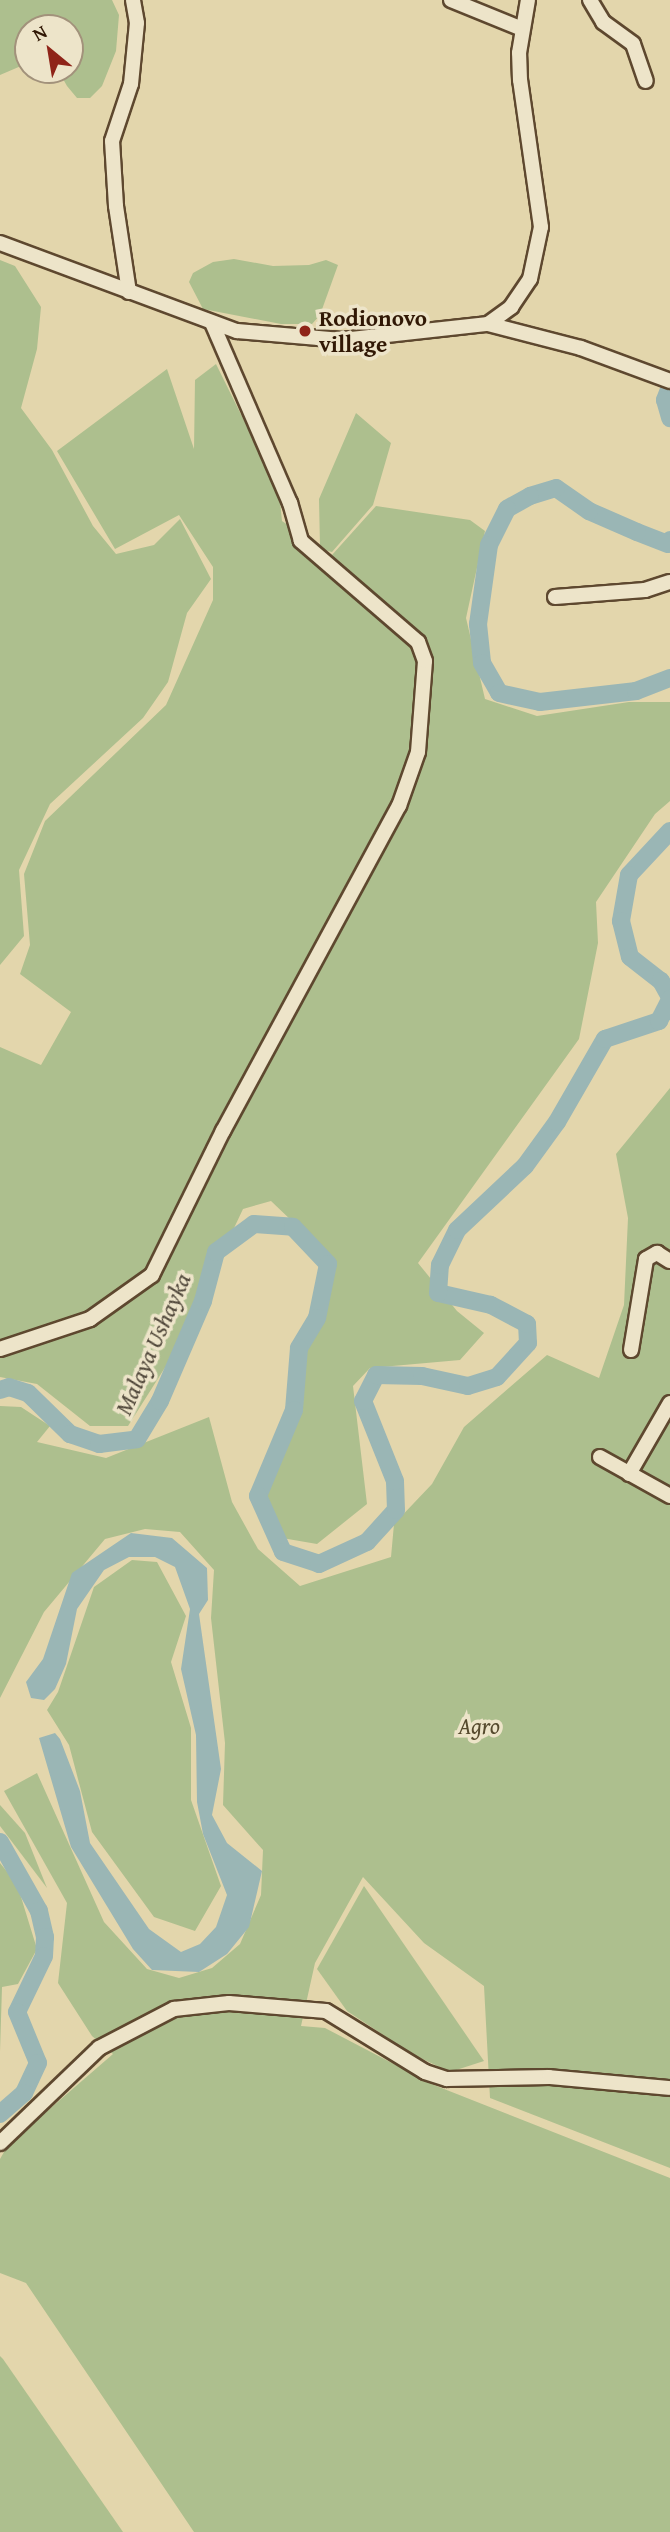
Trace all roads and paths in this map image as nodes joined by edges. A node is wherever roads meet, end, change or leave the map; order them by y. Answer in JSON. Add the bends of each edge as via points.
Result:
{"nodes":[{"id":1,"x":133,"y":0,"type":"edge"},
{"id":2,"x":451,"y":0,"type":"edge"},
{"id":3,"x":528,"y":0,"type":"edge"},
{"id":4,"x":590,"y":0,"type":"edge"},
{"id":5,"x":522,"y":29,"type":"junction"},
{"id":6,"x":646,"y":81,"type":"dead end"},
{"id":7,"x":0,"y":243,"type":"edge"},
{"id":8,"x":129,"y":292,"type":"junction"},
{"id":9,"x":212,"y":323,"type":"junction"},
{"id":10,"x":488,"y":324,"type":"junction"},
{"id":11,"x":670,"y":381,"type":"edge"},
{"id":12,"x":670,"y":582,"type":"edge"},
{"id":13,"x":555,"y":597,"type":"dead end"},
{"id":14,"x":670,"y":1261,"type":"edge"},
{"id":15,"x":0,"y":1349,"type":"edge"},
{"id":16,"x":631,"y":1350,"type":"dead end"},
{"id":17,"x":670,"y":1403,"type":"edge"},
{"id":18,"x":600,"y":1457,"type":"dead end"},
{"id":19,"x":629,"y":1474,"type":"junction"},
{"id":20,"x":670,"y":1496,"type":"edge"},
{"id":21,"x":670,"y":2088,"type":"edge"},
{"id":22,"x":0,"y":2143,"type":"edge"}],
"edges":[{"from":1,"to":8,"type":"street","via":[[137,23],[131,84],[112,141]]},
{"from":2,"to":5,"type":"street"},
{"from":3,"to":5,"type":"street"},
{"from":4,"to":6,"type":"street","via":[[603,22],[633,44]]},
{"from":5,"to":10,"type":"street","via":[[520,80],[541,227],[530,279],[511,307]]},
{"from":7,"to":8,"type":"street"},
{"from":8,"to":9,"type":"street"},
{"from":9,"to":10,"type":"street","via":[[274,337],[342,340]]},
{"from":9,"to":15,"type":"street","via":[[290,503],[301,541],[418,642],[425,661],[418,752],[399,806],[223,1131],[152,1275],[90,1319]]},
{"from":10,"to":11,"type":"street","via":[[581,348]]},
{"from":12,"to":13,"type":"street","via":[[645,590]]},
{"from":14,"to":16,"type":"street","via":[[657,1253],[646,1259]]},
{"from":17,"to":19,"type":"street"},
{"from":18,"to":19,"type":"street"},
{"from":19,"to":20,"type":"street"},
{"from":21,"to":22,"type":"street","via":[[549,2077],[447,2078],[425,2072],[326,2011],[229,2003],[174,2010],[99,2048]]}]}
